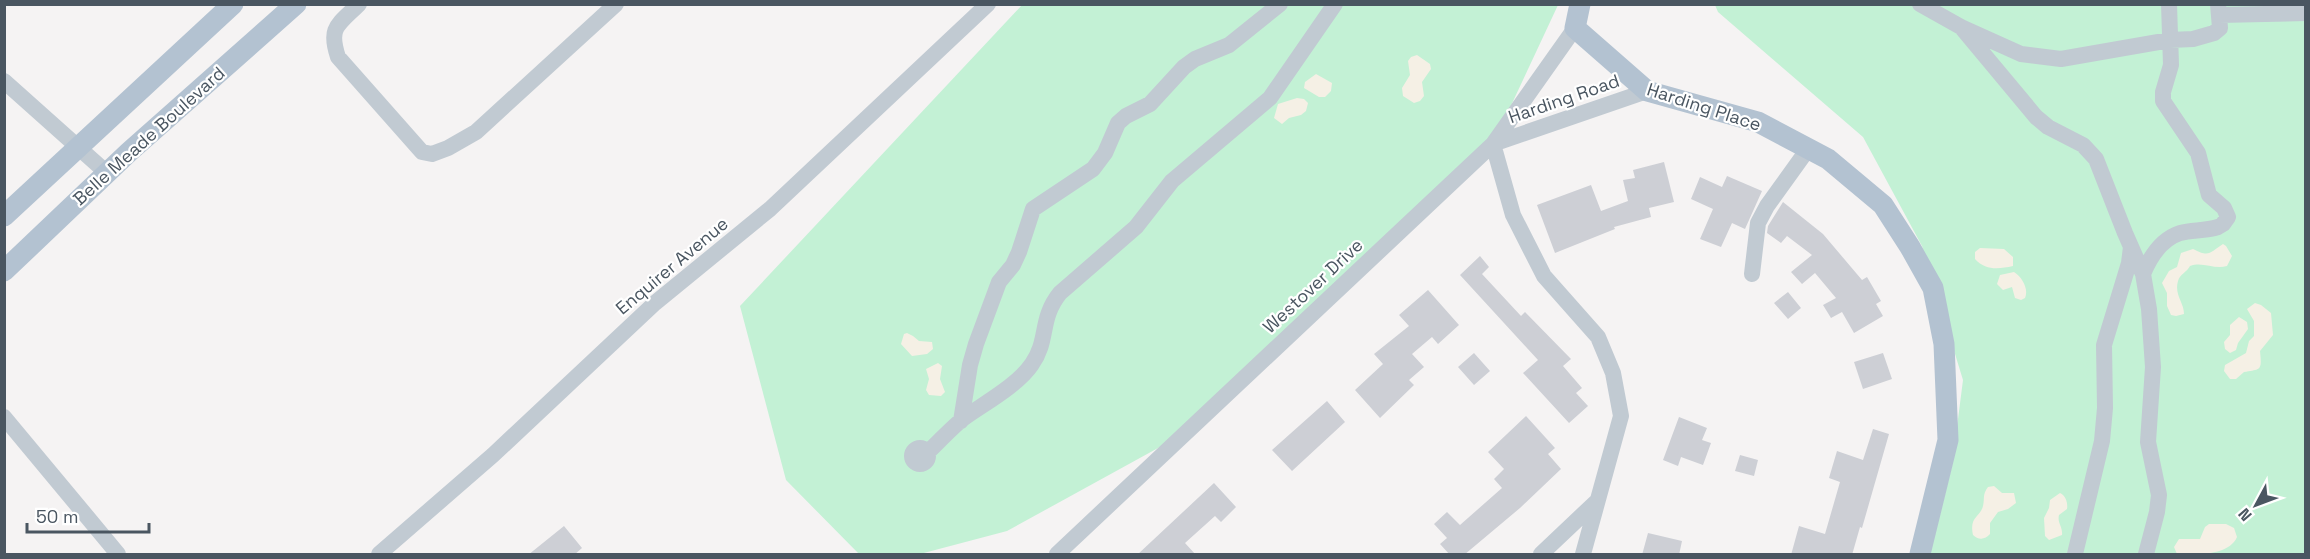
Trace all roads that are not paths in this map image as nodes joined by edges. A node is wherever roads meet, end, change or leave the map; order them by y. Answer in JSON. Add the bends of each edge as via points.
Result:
{"nodes":[{"id":1,"x":233,"y":4,"type":"edge"},
{"id":2,"x":296,"y":4,"type":"edge"},
{"id":3,"x":359,"y":4,"type":"edge"},
{"id":4,"x":616,"y":4,"type":"edge"},
{"id":5,"x":988,"y":4,"type":"edge"},
{"id":6,"x":1280,"y":4,"type":"edge"},
{"id":7,"x":1335,"y":4,"type":"edge"},
{"id":8,"x":1580,"y":4,"type":"edge"},
{"id":9,"x":1920,"y":4,"type":"edge"},
{"id":10,"x":2169,"y":4,"type":"edge"},
{"id":11,"x":2218,"y":10,"type":"edge"},
{"id":12,"x":2306,"y":13,"type":"edge"},
{"id":13,"x":1961,"y":27,"type":"junction"},
{"id":14,"x":1575,"y":28,"type":"junction"},
{"id":15,"x":2170,"y":40,"type":"junction"},
{"id":16,"x":4,"y":81,"type":"edge"},
{"id":17,"x":1647,"y":91,"type":"junction"},
{"id":18,"x":1493,"y":144,"type":"junction"},
{"id":19,"x":78,"y":145,"type":"junction"},
{"id":20,"x":1808,"y":149,"type":"junction"},
{"id":21,"x":107,"y":173,"type":"junction"},
{"id":22,"x":4,"y":216,"type":"edge"},
{"id":23,"x":2131,"y":247,"type":"junction"},
{"id":24,"x":4,"y":271,"type":"edge"},
{"id":25,"x":1752,"y":274,"type":"dead end"},
{"id":26,"x":2144,"y":274,"type":"junction"},
{"id":27,"x":4,"y":417,"type":"edge"},
{"id":28,"x":961,"y":421,"type":"junction"},
{"id":29,"x":927,"y":453,"type":"dead end"},
{"id":30,"x":1597,"y":501,"type":"junction"},
{"id":31,"x":118,"y":555,"type":"edge"},
{"id":32,"x":379,"y":555,"type":"edge"},
{"id":33,"x":1057,"y":555,"type":"edge"},
{"id":34,"x":1541,"y":555,"type":"edge"},
{"id":35,"x":1583,"y":555,"type":"edge"},
{"id":36,"x":1920,"y":555,"type":"edge"},
{"id":37,"x":2075,"y":555,"type":"edge"},
{"id":38,"x":2146,"y":555,"type":"edge"}],
"edges":[{"from":1,"to":19,"type":"main road"},
{"from":2,"to":21,"type":"main road","name":"Belle Meade Boulevard"},
{"from":3,"to":4,"type":"street","via":[[333,33],[338,57],[422,152],[432,154],[476,132]]},
{"from":5,"to":32,"type":"street","name":"Enquirer Avenue","via":[[770,209],[655,303],[493,455]]},
{"from":6,"to":28,"type":"street","via":[[1229,45],[1184,67],[1150,104],[1118,123],[1093,169],[1032,209],[1019,252],[999,282],[976,344]]},
{"from":7,"to":28,"type":"street","via":[[1270,98],[1172,181],[1136,226],[1060,293],[1045,320],[1038,355],[1023,376]]},
{"from":8,"to":14,"type":"main road"},
{"from":9,"to":13,"type":"street"},
{"from":10,"to":15,"type":"street"},
{"from":11,"to":12,"type":"street"},
{"from":11,"to":15,"type":"street","via":[[2220,28],[2214,33]]},
{"from":13,"to":15,"type":"street","via":[[2021,54],[2061,59]]},
{"from":13,"to":23,"type":"street","via":[[2036,117],[2092,154]]},
{"from":14,"to":17,"type":"main road","name":"Harding Place"},
{"from":14,"to":18,"type":"street","name":"Westover Drive"},
{"from":15,"to":26,"type":"street","via":[[2171,70],[2163,101],[2198,153],[2209,195],[2228,217],[2218,226],[2168,240],[2151,257]]},
{"from":16,"to":19,"type":"street"},
{"from":17,"to":18,"type":"street","name":"Harding Road"},
{"from":17,"to":20,"type":"main road","name":"Harding Place","via":[[1758,122]]},
{"from":18,"to":30,"type":"street","via":[[1513,215],[1544,276],[1598,337],[1614,373],[1621,416]]},
{"from":18,"to":33,"type":"street","name":"Westover Drive"},
{"from":19,"to":21,"type":"street"},
{"from":19,"to":22,"type":"main road"},
{"from":20,"to":25,"type":"street","via":[[1758,223]]},
{"from":20,"to":36,"type":"main road","name":"Harding Place","via":[[1828,159],[1883,205],[1933,288],[1944,344],[1948,440]]},
{"from":21,"to":24,"type":"main road","name":"Belle Meade Boulevard"},
{"from":23,"to":26,"type":"street"},
{"from":23,"to":37,"type":"street","via":[[2104,345],[2102,441]]},
{"from":26,"to":38,"type":"street","via":[[2153,367],[2148,442],[2159,495]]},
{"from":27,"to":31,"type":"street"},
{"from":28,"to":29,"type":"street"},
{"from":30,"to":34,"type":"street"},
{"from":30,"to":35,"type":"street"}]}
